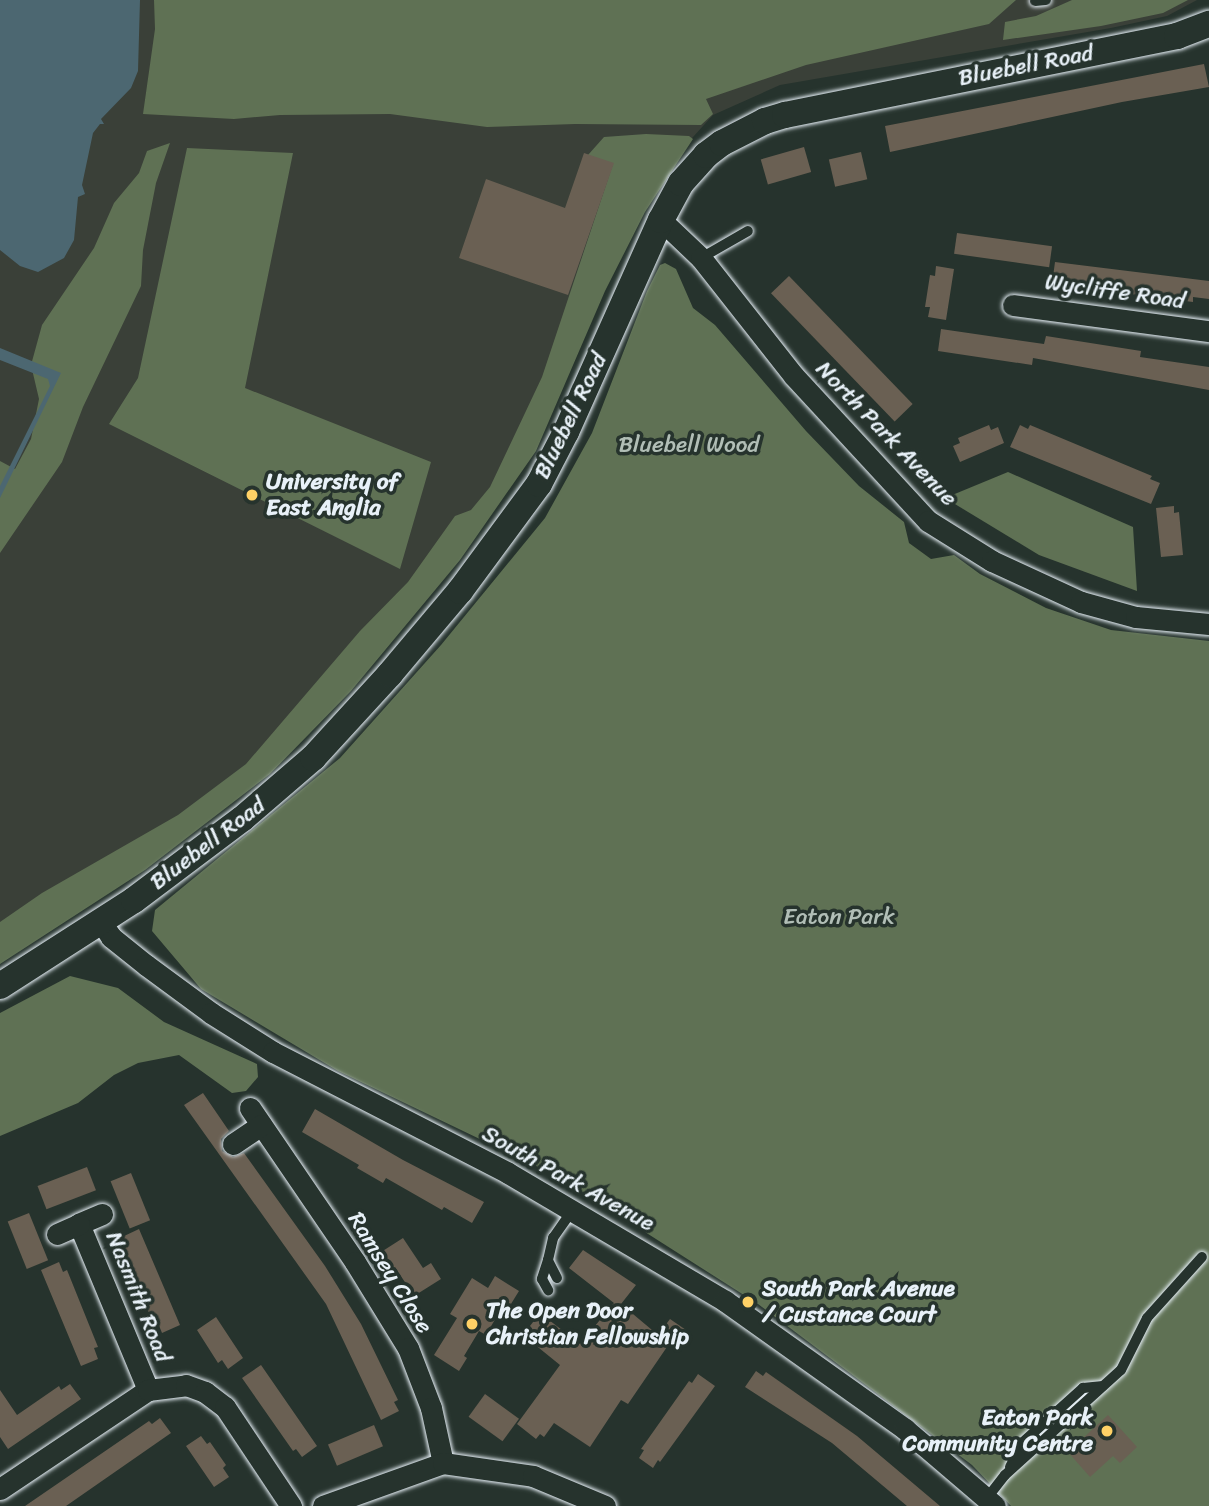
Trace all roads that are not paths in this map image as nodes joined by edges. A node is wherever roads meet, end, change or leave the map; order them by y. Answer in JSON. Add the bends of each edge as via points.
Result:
{"nodes":[{"id":1,"x":1209,"y":24,"type":"edge"},
{"id":2,"x":661,"y":220,"type":"junction"},
{"id":3,"x":748,"y":231,"type":"dead end"},
{"id":4,"x":701,"y":258,"type":"junction"},
{"id":5,"x":1013,"y":305,"type":"dead end"},
{"id":6,"x":1209,"y":331,"type":"edge"},
{"id":7,"x":1209,"y":624,"type":"edge"},
{"id":8,"x":101,"y":922,"type":"junction"},
{"id":9,"x":0,"y":986,"type":"edge"},
{"id":10,"x":233,"y":1144,"type":"dead end"},
{"id":11,"x":573,"y":1209,"type":"junction"},
{"id":12,"x":102,"y":1214,"type":"dead end"},
{"id":13,"x":79,"y":1224,"type":"junction"},
{"id":14,"x":57,"y":1234,"type":"dead end"},
{"id":15,"x":1202,"y":1257,"type":"dead end"},
{"id":16,"x":548,"y":1260,"type":"junction"},
{"id":17,"x":557,"y":1278,"type":"dead end"},
{"id":18,"x":542,"y":1279,"type":"junction"},
{"id":19,"x":530,"y":1280,"type":"dead end"},
{"id":20,"x":548,"y":1290,"type":"dead end"},
{"id":21,"x":148,"y":1390,"type":"junction"},
{"id":22,"x":443,"y":1463,"type":"junction"},
{"id":23,"x":0,"y":1488,"type":"edge"},
{"id":24,"x":991,"y":1502,"type":"edge"},
{"id":25,"x":291,"y":1506,"type":"edge"},
{"id":26,"x":323,"y":1506,"type":"edge"},
{"id":27,"x":605,"y":1506,"type":"edge"}],
"edges":[{"from":1,"to":2,"type":"street","name":"Bluebell Road","via":[[1177,36],[864,97],[765,121],[706,155],[681,183]]},
{"from":2,"to":4,"type":"street","name":"North Park Avenue"},
{"from":2,"to":8,"type":"street","name":"Bluebell Road","via":[[538,484],[460,591],[346,722],[281,788]]},
{"from":3,"to":4,"type":"lane"},
{"from":4,"to":7,"type":"street","name":"North Park Avenue","via":[[794,376],[928,522],[992,561],[1081,603],[1136,617]]},
{"from":5,"to":6,"type":"street","name":"Wycliffe Road"},
{"from":8,"to":9,"type":"street","name":"Bluebell Road"},
{"from":8,"to":11,"type":"street","name":"South Park Avenue","via":[[111,937],[146,965],[290,1062]]},
{"from":10,"to":22,"type":"street","name":"Ramsey Close","via":[[256,1116],[362,1273],[408,1348],[431,1408]]},
{"from":11,"to":16,"type":"lane","via":[[553,1238]]},
{"from":11,"to":24,"type":"street","name":"South Park Avenue","via":[[725,1301],[835,1377]]},
{"from":12,"to":13,"type":"street","name":"Nasmith Road"},
{"from":13,"to":14,"type":"street","name":"Nasmith Road"},
{"from":13,"to":21,"type":"street","name":"Nasmith Road"},
{"from":15,"to":24,"type":"lane","via":[[1147,1318],[1121,1370],[1103,1386],[1083,1388],[1023,1442]]},
{"from":16,"to":17,"type":"lane"},
{"from":16,"to":18,"type":"lane"},
{"from":18,"to":19,"type":"lane"},
{"from":18,"to":20,"type":"lane"},
{"from":21,"to":23,"type":"street","name":"Nasmith Road"},
{"from":21,"to":25,"type":"street","name":"Nasmith Road","via":[[186,1385],[205,1392],[225,1408]]},
{"from":22,"to":26,"type":"street"},
{"from":22,"to":27,"type":"street","via":[[533,1476]]}]}
